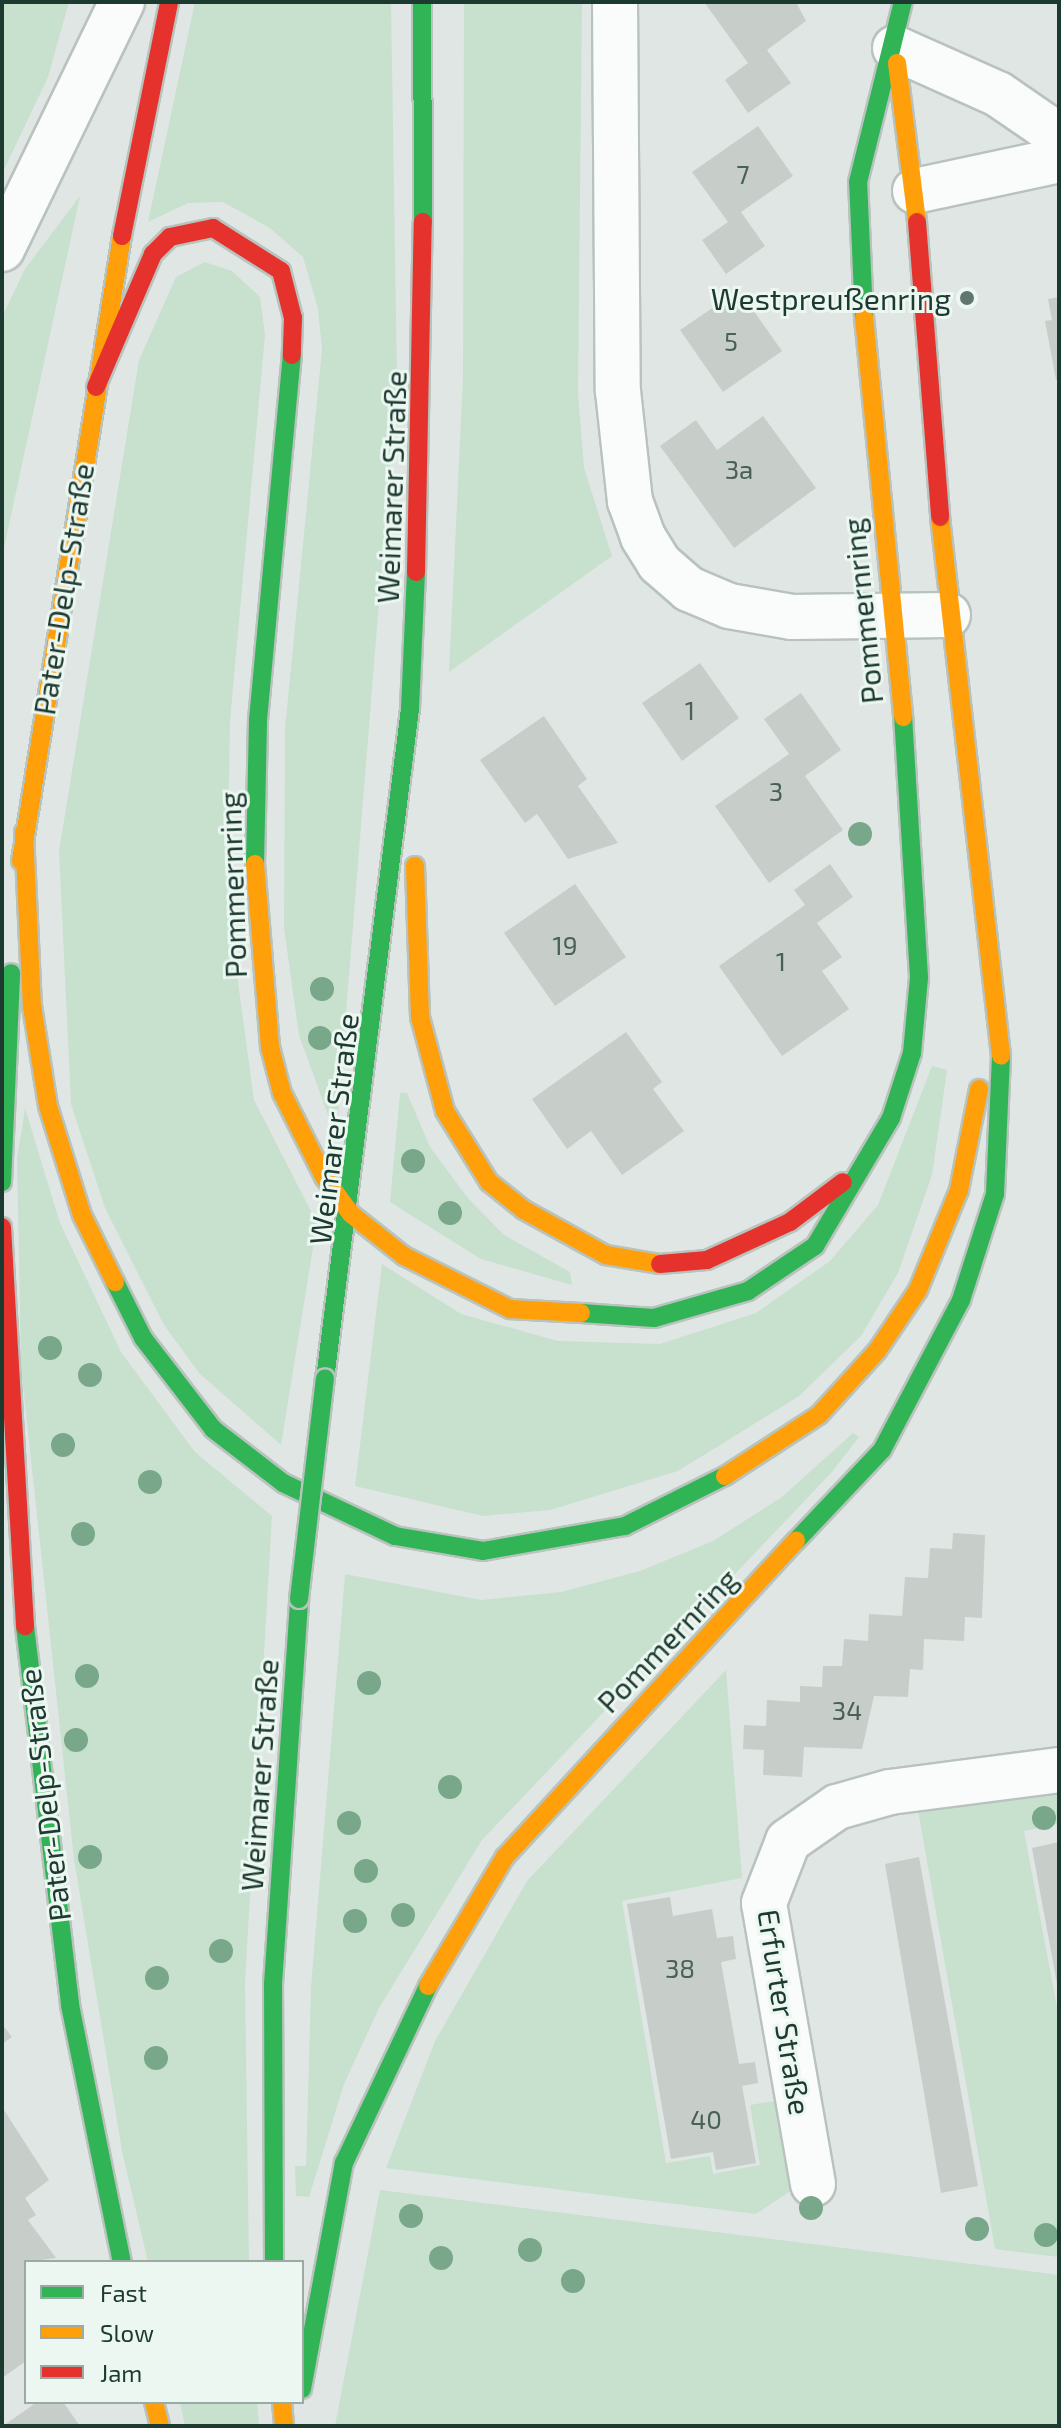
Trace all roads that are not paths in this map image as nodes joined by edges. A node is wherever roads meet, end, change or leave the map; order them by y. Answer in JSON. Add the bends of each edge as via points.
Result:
{"nodes":[{"id":1,"x":122,"y":2,"type":"edge"},
{"id":2,"x":169,"y":2,"type":"edge"},
{"id":3,"x":422,"y":2,"type":"edge"},
{"id":4,"x":615,"y":2,"type":"edge"},
{"id":5,"x":903,"y":2,"type":"edge"},
{"id":6,"x":895,"y":48,"type":"junction"},
{"id":7,"x":1059,"y":136,"type":"edge"},
{"id":8,"x":1059,"y":160,"type":"edge"},
{"id":9,"x":915,"y":191,"type":"junction"},
{"id":10,"x":2,"y":249,"type":"edge"},
{"id":11,"x":96,"y":387,"type":"junction"},
{"id":12,"x":948,"y":615,"type":"junction"},
{"id":13,"x":890,"y":621,"type":"junction"},
{"id":14,"x":410,"y":709,"type":"junction"},
{"id":15,"x":24,"y":832,"type":"junction"},
{"id":16,"x":981,"y":919,"type":"junction"},
{"id":17,"x":868,"y":1164,"type":"junction"},
{"id":18,"x":2,"y":1182,"type":"edge"},
{"id":19,"x":351,"y":1214,"type":"junction"},
{"id":20,"x":2,"y":1227,"type":"edge"},
{"id":21,"x":5,"y":1426,"type":"edge"},
{"id":22,"x":5,"y":1668,"type":"dead end"},
{"id":23,"x":31,"y":1705,"type":"junction"},
{"id":24,"x":1059,"y":1770,"type":"edge"},
{"id":25,"x":813,"y":2184,"type":"dead end"},
{"id":26,"x":122,"y":2260,"type":"edge"},
{"id":27,"x":274,"y":2260,"type":"edge"},
{"id":28,"x":304,"y":2378,"type":"edge"},
{"id":29,"x":154,"y":2404,"type":"edge"},
{"id":30,"x":282,"y":2404,"type":"edge"},
{"id":31,"x":300,"y":2404,"type":"edge"},
{"id":32,"x":160,"y":2426,"type":"edge"},
{"id":33,"x":284,"y":2426,"type":"edge"},
{"id":34,"x":296,"y":2426,"type":"edge"}],
"edges":[{"from":1,"to":10,"type":"street"},
{"from":2,"to":11,"type":"street","name":"Pater-Delp-Straße"},
{"from":3,"to":14,"type":"street","name":"Weimarer Straße","via":[[424,376]]},
{"from":4,"to":13,"type":"street","via":[[618,391],[630,501],[643,537],[689,589],[729,606]]},
{"from":5,"to":6,"type":"street","name":"Pommernring"},
{"from":6,"to":7,"type":"street","via":[[998,94]]},
{"from":6,"to":9,"type":"street","name":"Pommernring"},
{"from":6,"to":13,"type":"street","name":"Pommernring","via":[[858,182],[856,235]]},
{"from":8,"to":9,"type":"street"},
{"from":9,"to":12,"type":"street","name":"Pommernring"},
{"from":11,"to":15,"type":"street","name":"Pater-Delp-Straße"},
{"from":11,"to":19,"type":"street","name":"Pommernring","via":[[153,254],[170,237],[213,228],[281,271],[293,318],[291,383],[258,720],[254,906],[270,1047],[282,1093]]},
{"from":12,"to":13,"type":"street"},
{"from":12,"to":16,"type":"street","name":"Pommernring"},
{"from":13,"to":17,"type":"street","name":"Pommernring","via":[[914,831],[919,977],[912,1053]]},
{"from":14,"to":17,"type":"street","via":[[420,1017],[445,1111],[489,1182],[570,1241],[658,1264],[740,1248],[790,1222]]},
{"from":14,"to":19,"type":"street","name":"Weimarer Straße"},
{"from":15,"to":16,"type":"street","name":"Pommernring","via":[[32,1006],[48,1106],[82,1215],[143,1338],[213,1429],[283,1483],[395,1536],[483,1551],[625,1526],[692,1498],[819,1415],[877,1351],[918,1290],[959,1190],[983,1068]]},
{"from":15,"to":18,"type":"street","name":"Pater-Delp-Straße","via":[[5,1039]]},
{"from":16,"to":28,"type":"street","name":"Pommernring","via":[[1003,1072],[995,1194],[961,1300],[882,1450],[555,1798],[505,1857],[444,1951],[344,2163]]},
{"from":17,"to":19,"type":"street","name":"Pommernring","via":[[815,1246],[784,1271],[748,1291],[654,1318],[510,1309],[429,1271]]},
{"from":19,"to":27,"type":"street","name":"Weimarer Straße","bridge":true,"via":[[299,1599],[273,1984]]},
{"from":20,"to":21,"type":"street","name":"Pater-Delp-Straße"},
{"from":21,"to":23,"type":"street","name":"Pater-Delp-Straße"},
{"from":22,"to":23,"type":"street"},
{"from":23,"to":26,"type":"street","name":"Pater-Delp-Straße","via":[[70,2005]]},
{"from":24,"to":25,"type":"street","name":"Erfurter Straße","via":[[890,1792],[837,1807],[788,1841],[764,1903]]},
{"from":29,"to":32,"type":"street"},
{"from":30,"to":33,"type":"street"},
{"from":31,"to":34,"type":"street"}]}
